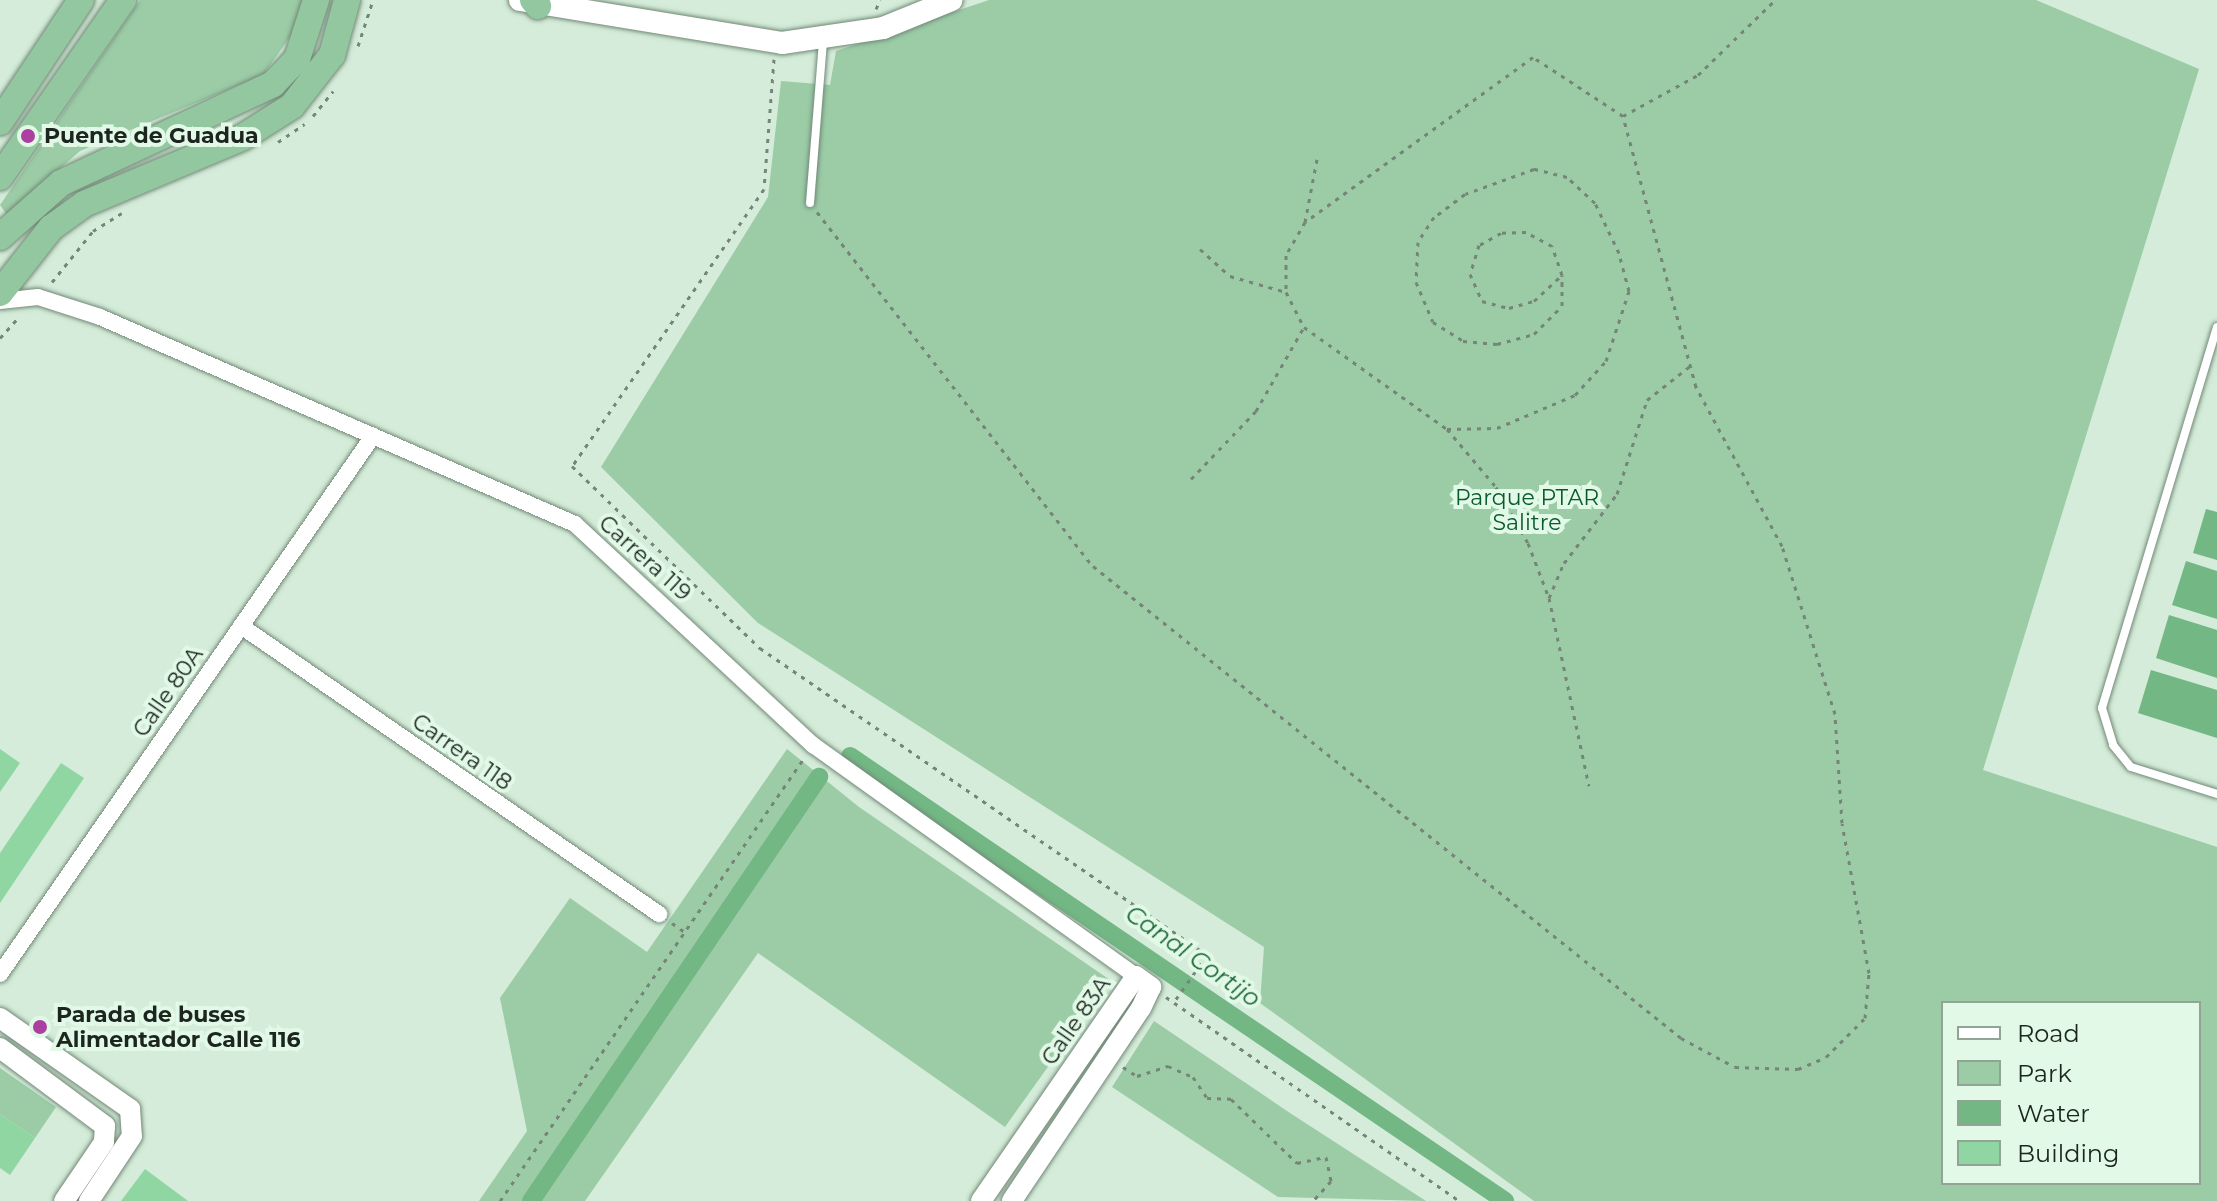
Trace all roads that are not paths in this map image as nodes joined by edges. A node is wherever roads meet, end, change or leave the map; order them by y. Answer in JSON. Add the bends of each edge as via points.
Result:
{"nodes":[{"id":1,"x":81,"y":0,"type":"edge"},
{"id":2,"x":123,"y":0,"type":"edge"},
{"id":3,"x":316,"y":0,"type":"edge"},
{"id":4,"x":347,"y":0,"type":"edge"},
{"id":5,"x":952,"y":0,"type":"edge"},
{"id":6,"x":530,"y":2,"type":"edge"},
{"id":7,"x":823,"y":40,"type":"junction"},
{"id":8,"x":0,"y":122,"type":"edge"},
{"id":9,"x":0,"y":177,"type":"edge"},
{"id":10,"x":810,"y":203,"type":"road end"},
{"id":11,"x":0,"y":237,"type":"edge"},
{"id":12,"x":0,"y":293,"type":"edge"},
{"id":13,"x":0,"y":301,"type":"edge"},
{"id":14,"x":2217,"y":327,"type":"edge"},
{"id":15,"x":373,"y":436,"type":"junction"},
{"id":16,"x":241,"y":626,"type":"junction"},
{"id":17,"x":2217,"y":794,"type":"edge"},
{"id":18,"x":659,"y":914,"type":"dead end"},
{"id":19,"x":0,"y":974,"type":"edge"},
{"id":20,"x":1136,"y":976,"type":"junction"},
{"id":21,"x":0,"y":1018,"type":"edge"},
{"id":22,"x":0,"y":1048,"type":"edge"},
{"id":23,"x":64,"y":1201,"type":"edge"},
{"id":24,"x":89,"y":1201,"type":"edge"},
{"id":25,"x":981,"y":1201,"type":"edge"},
{"id":26,"x":1012,"y":1201,"type":"edge"}],
"edges":[{"from":1,"to":8,"type":"highway"},
{"from":2,"to":9,"type":"highway"},
{"from":3,"to":11,"type":"highway","via":[[297,59],[273,84],[61,183]]},
{"from":4,"to":12,"type":"highway","via":[[332,55],[292,106],[243,137],[75,210]]},
{"from":5,"to":7,"type":"main road","via":[[883,28]]},
{"from":6,"to":7,"type":"main road","via":[[775,43]]},
{"from":7,"to":10,"type":"lane"},
{"from":13,"to":15,"type":"street","name":"Carrera 119","via":[[38,297],[100,317]]},
{"from":14,"to":17,"type":"lane","via":[[2102,708],[2113,745],[2131,767]]},
{"from":15,"to":16,"type":"street","name":"Calle 80A"},
{"from":15,"to":20,"type":"street","name":"Carrera 119","via":[[575,524],[813,745]]},
{"from":16,"to":18,"type":"street","name":"Carrera 118"},
{"from":16,"to":19,"type":"street","name":"Calle 80A"},
{"from":20,"to":25,"type":"street","name":"Calle 83A"},
{"from":20,"to":26,"type":"street","name":"Calle 83A","via":[[1151,987]]},
{"from":21,"to":24,"type":"street","via":[[124,1102],[134,1128]]},
{"from":22,"to":23,"type":"street","via":[[93,1110],[105,1126],[104,1142]]}]}
